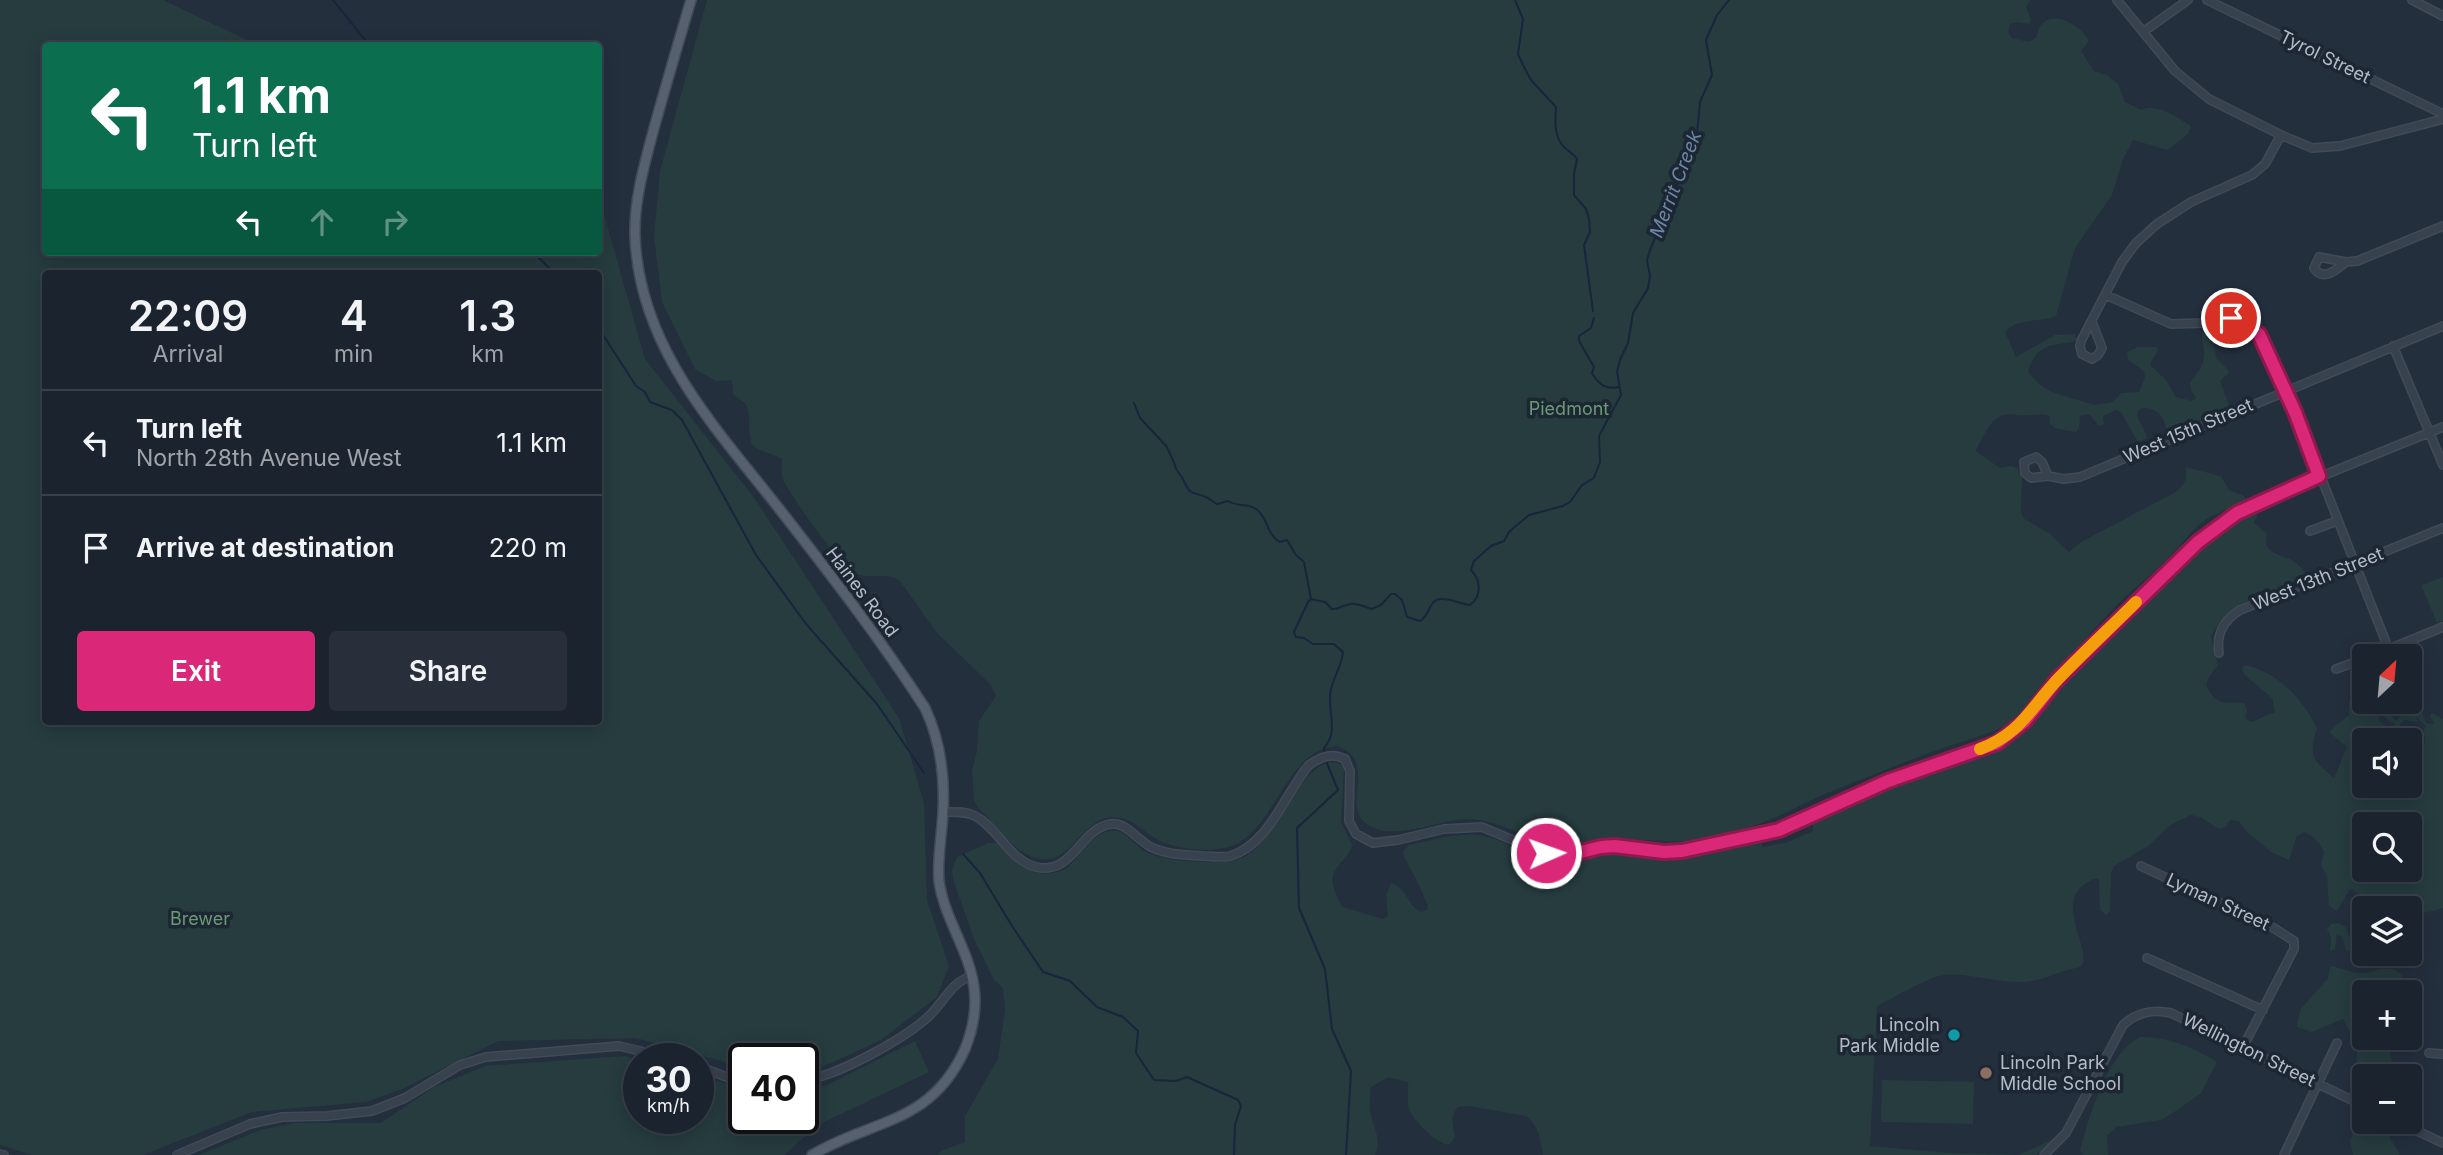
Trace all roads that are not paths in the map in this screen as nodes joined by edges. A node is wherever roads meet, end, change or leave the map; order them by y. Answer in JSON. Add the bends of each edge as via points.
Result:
{"nodes":[{"id":1,"x":691,"y":0,"type":"edge"},
{"id":2,"x":2116,"y":0,"type":"edge"},
{"id":3,"x":2188,"y":0,"type":"edge"},
{"id":4,"x":2207,"y":0,"type":"edge"},
{"id":5,"x":2412,"y":0,"type":"edge"},
{"id":6,"x":2443,"y":16,"type":"edge"},
{"id":7,"x":2143,"y":32,"type":"junction"},
{"id":8,"x":2443,"y":116,"type":"edge"},
{"id":9,"x":2281,"y":135,"type":"junction"},
{"id":10,"x":2443,"y":226,"type":"edge"},
{"id":11,"x":2346,"y":262,"type":"dead end"},
{"id":12,"x":2106,"y":295,"type":"junction"},
{"id":13,"x":2092,"y":322,"type":"junction"},
{"id":14,"x":2443,"y":326,"type":"edge"},
{"id":15,"x":2393,"y":346,"type":"junction"},
{"id":16,"x":2285,"y":391,"type":"junction"},
{"id":17,"x":2443,"y":427,"type":"edge"},
{"id":18,"x":2430,"y":432,"type":"junction"},
{"id":19,"x":2443,"y":465,"type":"edge"},
{"id":20,"x":2048,"y":475,"type":"dead end"},
{"id":21,"x":2319,"y":476,"type":"junction"},
{"id":22,"x":2337,"y":521,"type":"junction"},
{"id":23,"x":2443,"y":528,"type":"edge"},
{"id":24,"x":2310,"y":531,"type":"dead end"},
{"id":25,"x":2354,"y":565,"type":"junction"},
{"id":26,"x":2443,"y":627,"type":"edge"},
{"id":27,"x":2387,"y":644,"type":"edge"},
{"id":28,"x":2403,"y":644,"type":"edge"},
{"id":29,"x":2219,"y":653,"type":"dead end"},
{"id":30,"x":2352,"y":663,"type":"edge"},
{"id":31,"x":2336,"y":669,"type":"dead end"},
{"id":32,"x":943,"y":812,"type":"junction"},
{"id":33,"x":2141,"y":866,"type":"dead end"},
{"id":34,"x":2147,"y":958,"type":"dead end"},
{"id":35,"x":972,"y":976,"type":"junction"},
{"id":36,"x":2263,"y":1010,"type":"junction"},
{"id":37,"x":2337,"y":1043,"type":"dead end"},
{"id":38,"x":623,"y":1047,"type":"edge"},
{"id":39,"x":2243,"y":1047,"type":"junction"},
{"id":40,"x":2428,"y":1054,"type":"dead end"},
{"id":41,"x":2443,"y":1054,"type":"edge"},
{"id":42,"x":819,"y":1078,"type":"edge"},
{"id":43,"x":2318,"y":1083,"type":"junction"},
{"id":44,"x":2352,"y":1100,"type":"edge"},
{"id":45,"x":2422,"y":1133,"type":"edge"},
{"id":46,"x":2443,"y":1143,"type":"edge"},
{"id":47,"x":177,"y":1155,"type":"edge"},
{"id":48,"x":812,"y":1155,"type":"edge"},
{"id":49,"x":2044,"y":1155,"type":"edge"},
{"id":50,"x":2284,"y":1155,"type":"edge"}],
"edges":[{"from":1,"to":32,"type":"main road","name":"Haines Road","via":[[639,187],[635,236],[642,289],[663,347],[708,421],[806,544],[925,708],[939,746]]},
{"from":2,"to":7,"type":"street"},
{"from":3,"to":7,"type":"street"},
{"from":4,"to":8,"type":"street","name":"Tyrol Street"},
{"from":5,"to":6,"type":"street"},
{"from":7,"to":9,"type":"street","via":[[2175,71],[2209,99]]},
{"from":8,"to":9,"type":"street","via":[[2340,146],[2312,148]]},
{"from":9,"to":12,"type":"street","via":[[2265,164],[2252,175],[2191,202],[2143,236],[2122,262]]},
{"from":10,"to":11,"type":"street"},
{"from":12,"to":13,"type":"street"},
{"from":12,"to":16,"type":"street","via":[[2171,324],[2204,323],[2217,317],[2246,325],[2259,334]]},
{"from":13,"to":13,"type":"street","via":[[2080,346],[2088,358],[2096,358],[2102,348]]},
{"from":14,"to":15,"type":"street","name":"West 15th Street"},
{"from":15,"to":16,"type":"street","name":"West 15th Street"},
{"from":15,"to":18,"type":"street"},
{"from":16,"to":20,"type":"street","name":"West 15th Street","via":[[2080,477]]},
{"from":16,"to":21,"type":"street"},
{"from":17,"to":18,"type":"street"},
{"from":18,"to":19,"type":"street"},
{"from":18,"to":21,"type":"street"},
{"from":21,"to":22,"type":"street"},
{"from":21,"to":32,"type":"street","via":[[2237,513],[2198,542],[2002,740],[1888,781],[1779,830],[1664,852],[1614,846],[1569,855],[1546,853],[1482,827],[1373,843],[1350,825],[1349,767],[1341,757],[1331,755],[1305,770],[1264,832],[1243,851],[1227,857],[1159,851],[1124,827],[1109,824],[1097,829],[1066,861],[1037,867],[1017,856],[977,817]]},
{"from":22,"to":24,"type":"street"},
{"from":22,"to":25,"type":"street"},
{"from":23,"to":25,"type":"street","name":"West 13th Street"},
{"from":25,"to":27,"type":"street"},
{"from":25,"to":29,"type":"street","name":"West 13th Street","via":[[2232,615],[2219,634]]},
{"from":26,"to":28,"type":"street"},
{"from":30,"to":31,"type":"street"},
{"from":32,"to":35,"type":"main road","name":"Haines Road","via":[[940,884]]},
{"from":33,"to":36,"type":"street","name":"Lyman Street","via":[[2294,941]]},
{"from":34,"to":36,"type":"street"},
{"from":35,"to":42,"type":"street","via":[[960,980],[914,1028],[844,1069]]},
{"from":35,"to":48,"type":"main road","name":"Haines Road","via":[[973,1027],[961,1057],[940,1087],[916,1108]]},
{"from":36,"to":39,"type":"street"},
{"from":37,"to":43,"type":"street"},
{"from":38,"to":47,"type":"street","via":[[486,1057],[460,1065],[405,1098],[372,1111],[282,1117],[250,1124]]},
{"from":39,"to":43,"type":"street","name":"Wellington Street"},
{"from":39,"to":49,"type":"street","name":"Wellington Street","via":[[2171,1013],[2150,1011],[2131,1018],[2123,1025],[2066,1133]]},
{"from":40,"to":41,"type":"street"},
{"from":43,"to":44,"type":"street","name":"Wellington Street"},
{"from":43,"to":50,"type":"street"},
{"from":45,"to":46,"type":"street"}]}
